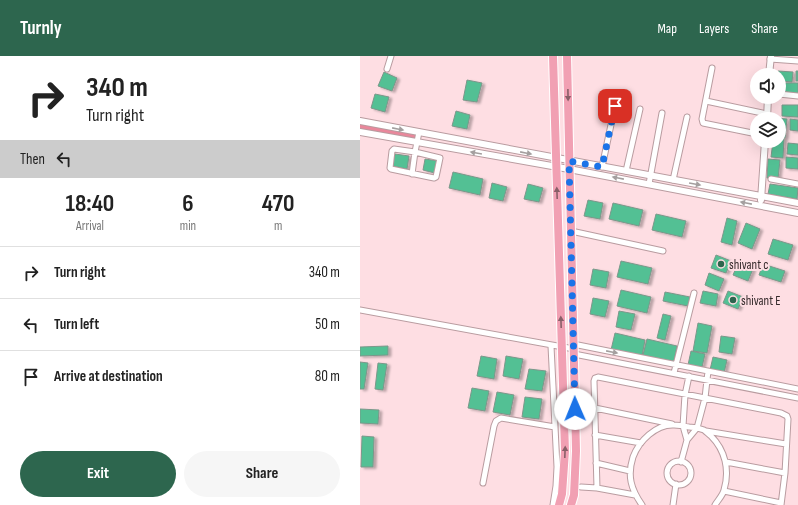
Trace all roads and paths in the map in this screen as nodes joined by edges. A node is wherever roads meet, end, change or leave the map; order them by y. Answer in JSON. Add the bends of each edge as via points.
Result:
{"nodes":[{"id":1,"x":391,"y":56,"type":"edge"},
{"id":2,"x":553,"y":56,"type":"edge"},
{"id":3,"x":567,"y":56,"type":"edge"},
{"id":4,"x":771,"y":58,"type":"edge"},
{"id":5,"x":798,"y":61,"type":"edge"},
{"id":6,"x":712,"y":68,"type":"dead end"},
{"id":7,"x":770,"y":68,"type":"edge"},
{"id":8,"x":387,"y":69,"type":"dead end"},
{"id":9,"x":786,"y":95,"type":"edge"},
{"id":10,"x":798,"y":96,"type":"edge"},
{"id":11,"x":706,"y":101,"type":"junction"},
{"id":12,"x":615,"y":106,"type":"dead end"},
{"id":13,"x":640,"y":109,"type":"dead end"},
{"id":14,"x":751,"y":112,"type":"edge"},
{"id":15,"x":662,"y":113,"type":"dead end"},
{"id":16,"x":687,"y":117,"type":"dead end"},
{"id":17,"x":360,"y":121,"type":"edge"},
{"id":18,"x":360,"y":132,"type":"edge"},
{"id":19,"x":419,"y":132,"type":"junction"},
{"id":20,"x":750,"y":133,"type":"edge"},
{"id":21,"x":417,"y":142,"type":"junction"},
{"id":22,"x":765,"y":148,"type":"edge"},
{"id":23,"x":415,"y":152,"type":"junction"},
{"id":24,"x":556,"y":158,"type":"junction"},
{"id":25,"x":569,"y":165,"type":"junction"},
{"id":26,"x":602,"y":167,"type":"junction"},
{"id":27,"x":556,"y":168,"type":"junction"},
{"id":28,"x":626,"y":171,"type":"junction"},
{"id":29,"x":412,"y":174,"type":"junction"},
{"id":30,"x":650,"y":176,"type":"junction"},
{"id":31,"x":771,"y":179,"type":"dead end"},
{"id":32,"x":673,"y":180,"type":"junction"},
{"id":33,"x":649,"y":184,"type":"junction"},
{"id":34,"x":798,"y":184,"type":"edge"},
{"id":35,"x":762,"y":197,"type":"junction"},
{"id":36,"x":798,"y":203,"type":"edge"},
{"id":37,"x":759,"y":205,"type":"junction"},
{"id":38,"x":798,"y":213,"type":"edge"},
{"id":39,"x":571,"y":231,"type":"junction"},
{"id":40,"x":663,"y":251,"type":"dead end"},
{"id":41,"x":694,"y":292,"type":"dead end"},
{"id":42,"x":360,"y":310,"type":"edge"},
{"id":43,"x":551,"y":346,"type":"junction"},
{"id":44,"x":562,"y":348,"type":"junction"},
{"id":45,"x":574,"y":349,"type":"junction"},
{"id":46,"x":676,"y":365,"type":"junction"},
{"id":47,"x":708,"y":371,"type":"junction"},
{"id":48,"x":674,"y":373,"type":"junction"},
{"id":49,"x":689,"y":376,"type":"junction"},
{"id":50,"x":708,"y":379,"type":"junction"},
{"id":51,"x":798,"y":389,"type":"edge"},
{"id":52,"x":685,"y":395,"type":"junction"},
{"id":53,"x":705,"y":398,"type":"junction"},
{"id":54,"x":798,"y":398,"type":"edge"},
{"id":55,"x":595,"y":408,"type":"junction"},
{"id":56,"x":673,"y":424,"type":"junction"},
{"id":57,"x":683,"y":426,"type":"junction"},
{"id":58,"x":555,"y":427,"type":"junction"},
{"id":59,"x":697,"y":428,"type":"junction"},
{"id":60,"x":705,"y":431,"type":"junction"},
{"id":61,"x":595,"y":435,"type":"junction"},
{"id":62,"x":687,"y":440,"type":"junction"},
{"id":63,"x":641,"y":443,"type":"junction"},
{"id":64,"x":786,"y":444,"type":"junction"},
{"id":65,"x":681,"y":462,"type":"junction"},
{"id":66,"x":726,"y":462,"type":"junction"},
{"id":67,"x":596,"y":463,"type":"junction"},
{"id":68,"x":630,"y":471,"type":"junction"},
{"id":69,"x":785,"y":473,"type":"junction"},
{"id":70,"x":483,"y":482,"type":"dead end"},
{"id":71,"x":676,"y":484,"type":"junction"},
{"id":72,"x":581,"y":487,"type":"dead end"},
{"id":73,"x":597,"y":488,"type":"junction"},
{"id":74,"x":724,"y":491,"type":"junction"},
{"id":75,"x":635,"y":495,"type":"junction"},
{"id":76,"x":781,"y":504,"type":"edge"},
{"id":77,"x":553,"y":505,"type":"edge"},
{"id":78,"x":559,"y":505,"type":"edge"},
{"id":79,"x":571,"y":505,"type":"edge"},
{"id":80,"x":642,"y":505,"type":"edge"},
{"id":81,"x":673,"y":505,"type":"edge"},
{"id":82,"x":715,"y":505,"type":"edge"}],
"edges":[{"from":1,"to":8,"type":"street"},
{"from":2,"to":24,"type":"main road"},
{"from":3,"to":25,"type":"main road","one_way":true},
{"from":4,"to":5,"type":"street"},
{"from":4,"to":7,"type":"street"},
{"from":6,"to":11,"type":"street"},
{"from":9,"to":10,"type":"street"},
{"from":11,"to":14,"type":"street"},
{"from":11,"to":20,"type":"street","via":[[703,123]]},
{"from":12,"to":26,"type":"street"},
{"from":13,"to":28,"type":"street"},
{"from":15,"to":30,"type":"street"},
{"from":16,"to":32,"type":"street"},
{"from":17,"to":19,"type":"street","one_way":true},
{"from":18,"to":21,"type":"street"},
{"from":19,"to":21,"type":"street"},
{"from":19,"to":24,"type":"street","one_way":true},
{"from":21,"to":23,"type":"street"},
{"from":27,"to":21,"type":"street","one_way":true},
{"from":22,"to":35,"type":"street"},
{"from":23,"to":29,"type":"street"},
{"from":23,"to":29,"type":"street","via":[[394,149],[392,151],[390,168]]},
{"from":23,"to":29,"type":"street","via":[[440,158],[436,177]]},
{"from":24,"to":25,"type":"street"},
{"from":24,"to":27,"type":"main road"},
{"from":25,"to":26,"type":"street"},
{"from":25,"to":27,"type":"street"},
{"from":33,"to":25,"type":"street","one_way":true},
{"from":25,"to":39,"type":"main road"},
{"from":26,"to":28,"type":"street"},
{"from":44,"to":27,"type":"main road","one_way":true},
{"from":28,"to":30,"type":"street"},
{"from":30,"to":32,"type":"street"},
{"from":30,"to":33,"type":"street"},
{"from":31,"to":34,"type":"street"},
{"from":32,"to":35,"type":"street","one_way":true},
{"from":37,"to":33,"type":"street","one_way":true},
{"from":35,"to":36,"type":"street"},
{"from":35,"to":37,"type":"street"},
{"from":37,"to":38,"type":"street"},
{"from":39,"to":40,"type":"street"},
{"from":39,"to":45,"type":"main road"},
{"from":41,"to":46,"type":"street"},
{"from":42,"to":43,"type":"street"},
{"from":43,"to":44,"type":"street"},
{"from":43,"to":58,"type":"street"},
{"from":44,"to":45,"type":"street"},
{"from":78,"to":44,"type":"main road","one_way":true,"via":[[565,451]]},
{"from":45,"to":46,"type":"street","one_way":true},
{"from":45,"to":48,"type":"street"},
{"from":45,"to":79,"type":"main road","via":[[576,451],[574,495]]},
{"from":46,"to":47,"type":"street"},
{"from":46,"to":48,"type":"street"},
{"from":47,"to":50,"type":"street"},
{"from":47,"to":51,"type":"street"},
{"from":48,"to":49,"type":"street"},
{"from":49,"to":50,"type":"street"},
{"from":49,"to":52,"type":"street"},
{"from":50,"to":53,"type":"street"},
{"from":50,"to":54,"type":"street"},
{"from":52,"to":53,"type":"street"},
{"from":52,"to":55,"type":"street","via":[[598,377],[594,381]]},
{"from":52,"to":57,"type":"street"},
{"from":53,"to":59,"type":"street"},
{"from":53,"to":64,"type":"street","via":[[787,416]]},
{"from":55,"to":56,"type":"street"},
{"from":55,"to":61,"type":"street"},
{"from":56,"to":57,"type":"street"},
{"from":56,"to":63,"type":"street","via":[[658,429]]},
{"from":57,"to":59,"type":"street"},
{"from":57,"to":62,"type":"street"},
{"from":58,"to":70,"type":"street","via":[[501,418],[496,421]]},
{"from":58,"to":77,"type":"street","via":[[557,467]]},
{"from":59,"to":60,"type":"street"},
{"from":59,"to":62,"type":"street"},
{"from":60,"to":64,"type":"street"},
{"from":60,"to":66,"type":"street","via":[[717,443]]},
{"from":61,"to":63,"type":"street"},
{"from":61,"to":67,"type":"street"},
{"from":62,"to":65,"type":"street"},
{"from":63,"to":68,"type":"street","via":[[636,450]]},
{"from":64,"to":69,"type":"street"},
{"from":65,"to":71,"type":"street","via":[[677,461],[670,465],[667,473],[669,480]]},
{"from":65,"to":71,"type":"street","via":[[689,468],[690,476],[683,484]]},
{"from":66,"to":69,"type":"street"},
{"from":66,"to":74,"type":"street"},
{"from":67,"to":68,"type":"street"},
{"from":67,"to":73,"type":"street"},
{"from":68,"to":75,"type":"street"},
{"from":69,"to":76,"type":"street"},
{"from":71,"to":81,"type":"street"},
{"from":72,"to":73,"type":"street"},
{"from":73,"to":75,"type":"street"},
{"from":74,"to":76,"type":"street"},
{"from":74,"to":82,"type":"street"},
{"from":75,"to":80,"type":"street"}]}
